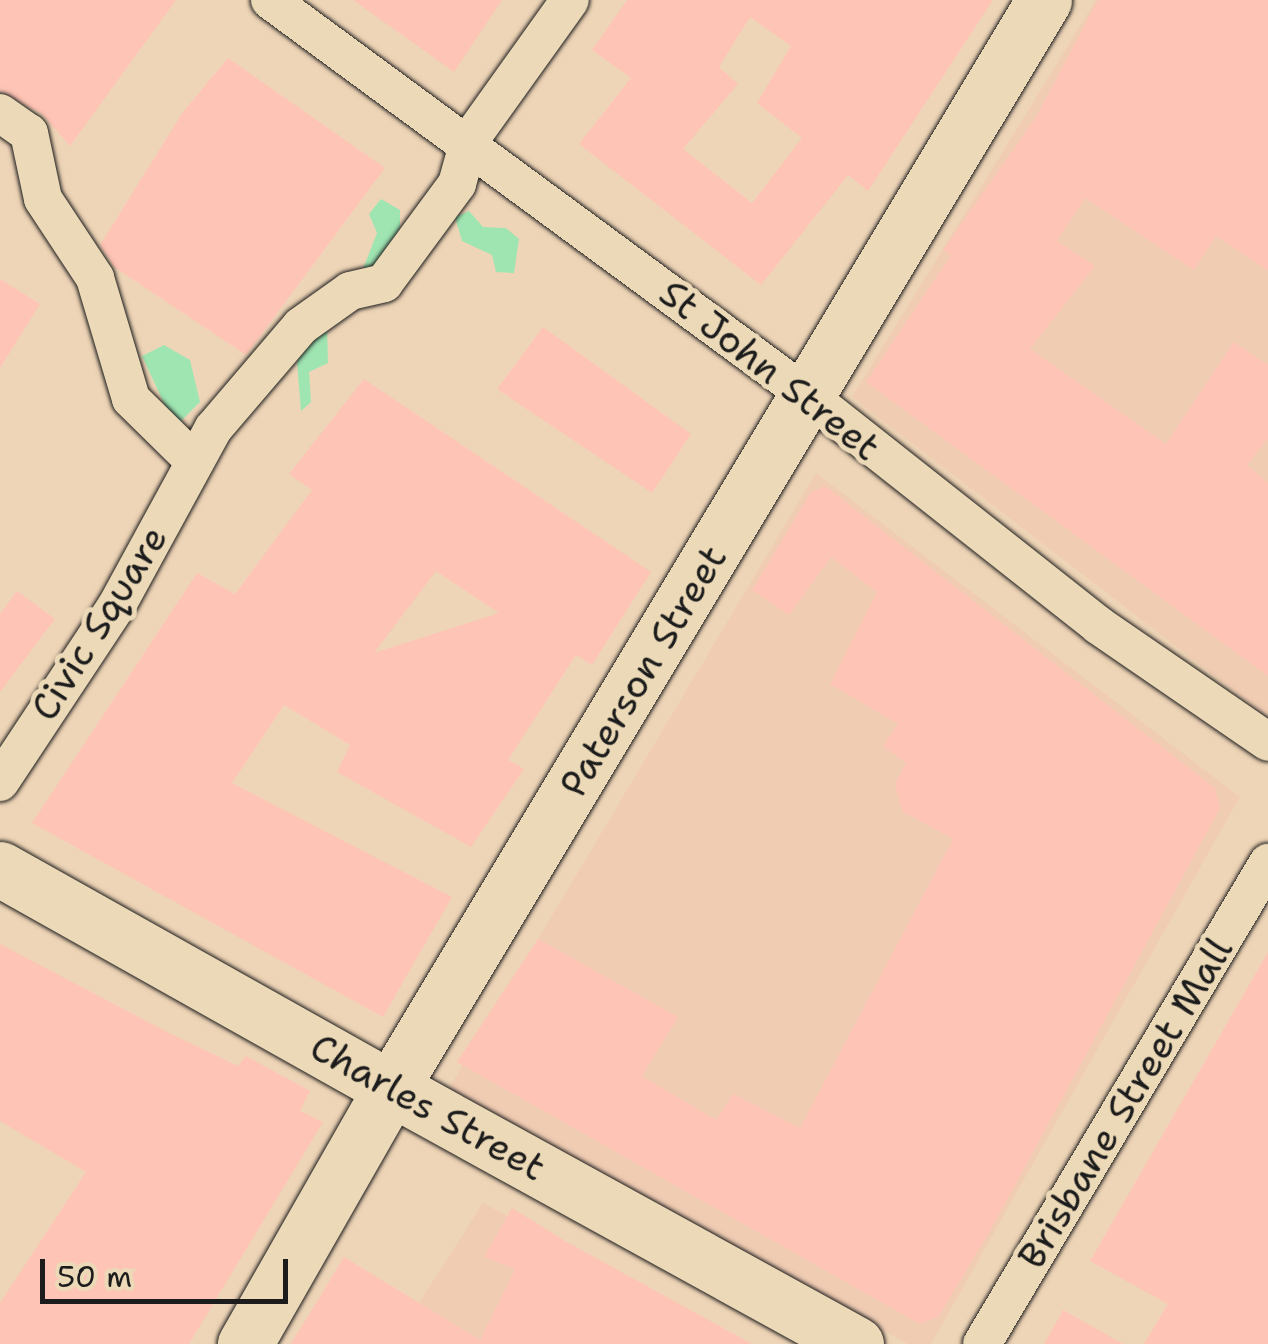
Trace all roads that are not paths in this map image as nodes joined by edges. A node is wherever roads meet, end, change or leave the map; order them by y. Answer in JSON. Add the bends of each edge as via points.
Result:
{"nodes":[{"id":1,"x":270,"y":0,"type":"edge"},
{"id":2,"x":570,"y":0,"type":"edge"},
{"id":3,"x":1044,"y":0,"type":"edge"},
{"id":4,"x":0,"y":113,"type":"edge"},
{"id":5,"x":469,"y":142,"type":"junction"},
{"id":6,"x":807,"y":395,"type":"junction"},
{"id":7,"x":193,"y":460,"type":"junction"},
{"id":8,"x":1268,"y":742,"type":"edge"},
{"id":9,"x":0,"y":782,"type":"edge"},
{"id":10,"x":1268,"y":863,"type":"edge"},
{"id":11,"x":0,"y":870,"type":"edge"},
{"id":12,"x":392,"y":1088,"type":"junction"},
{"id":13,"x":245,"y":1344,"type":"edge"},
{"id":14,"x":856,"y":1344,"type":"edge"},
{"id":15,"x":982,"y":1344,"type":"edge"}],
"edges":[{"from":1,"to":5,"type":"street","name":"St John Street"},
{"from":2,"to":5,"type":"street","name":"Civic Square"},
{"from":3,"to":6,"type":"main road","name":"Paterson Street"},
{"from":4,"to":7,"type":"street","via":[[28,133],[43,199],[95,278],[132,399]]},
{"from":5,"to":6,"type":"street","name":"St John Street"},
{"from":5,"to":7,"type":"street","name":"Civic Square","via":[[457,184],[384,283],[350,290],[300,326]]},
{"from":6,"to":8,"type":"street","name":"St John Street","via":[[1098,625]]},
{"from":6,"to":12,"type":"main road","name":"Paterson Street"},
{"from":7,"to":9,"type":"street","name":"Civic Square","via":[[116,607]]},
{"from":10,"to":15,"type":"street","name":"Brisbane Street Mall"},
{"from":11,"to":12,"type":"main road","name":"Charles Street"},
{"from":12,"to":13,"type":"main road","name":"Paterson Street"},
{"from":12,"to":14,"type":"main road","name":"Charles Street"}]}
